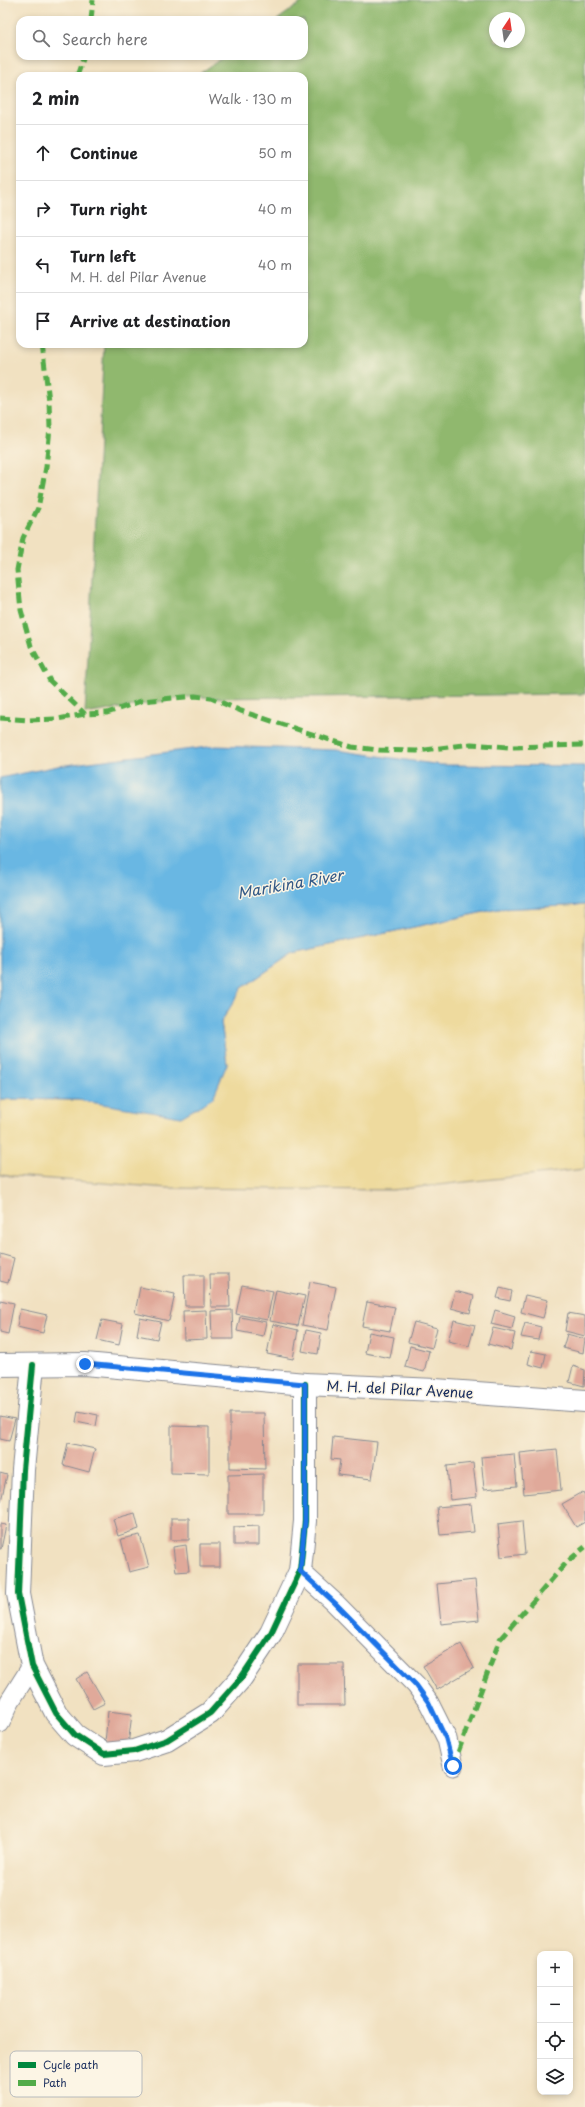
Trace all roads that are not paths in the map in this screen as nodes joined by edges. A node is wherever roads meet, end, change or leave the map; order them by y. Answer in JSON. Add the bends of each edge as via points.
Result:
{"nodes":[{"id":1,"x":0,"y":1364,"type":"edge"},
{"id":2,"x":32,"y":1365,"type":"junction"},
{"id":3,"x":305,"y":1384,"type":"junction"},
{"id":4,"x":585,"y":1401,"type":"edge"},
{"id":5,"x":300,"y":1571,"type":"junction"},
{"id":6,"x":32,"y":1666,"type":"junction"},
{"id":7,"x":0,"y":1723,"type":"edge"},
{"id":8,"x":453,"y":1766,"type":"dead end"}],
"edges":[{"from":1,"to":2,"type":"street","name":"M. H. del Pilar Avenue"},
{"from":2,"to":3,"type":"street","name":"M. H. del Pilar Avenue","via":[[85,1364]]},
{"from":2,"to":6,"type":"street","via":[[23,1470],[18,1594]]},
{"from":3,"to":4,"type":"street","name":"M. H. del Pilar Avenue"},
{"from":3,"to":5,"type":"street","via":[[305,1521]]},
{"from":5,"to":6,"type":"street","via":[[271,1633],[241,1678],[210,1713],[167,1740],[134,1751],[104,1754],[75,1735],[56,1713]]},
{"from":5,"to":8,"type":"lane","via":[[416,1685],[429,1703],[446,1739]]},
{"from":6,"to":7,"type":"lane","via":[[10,1701]]}]}
